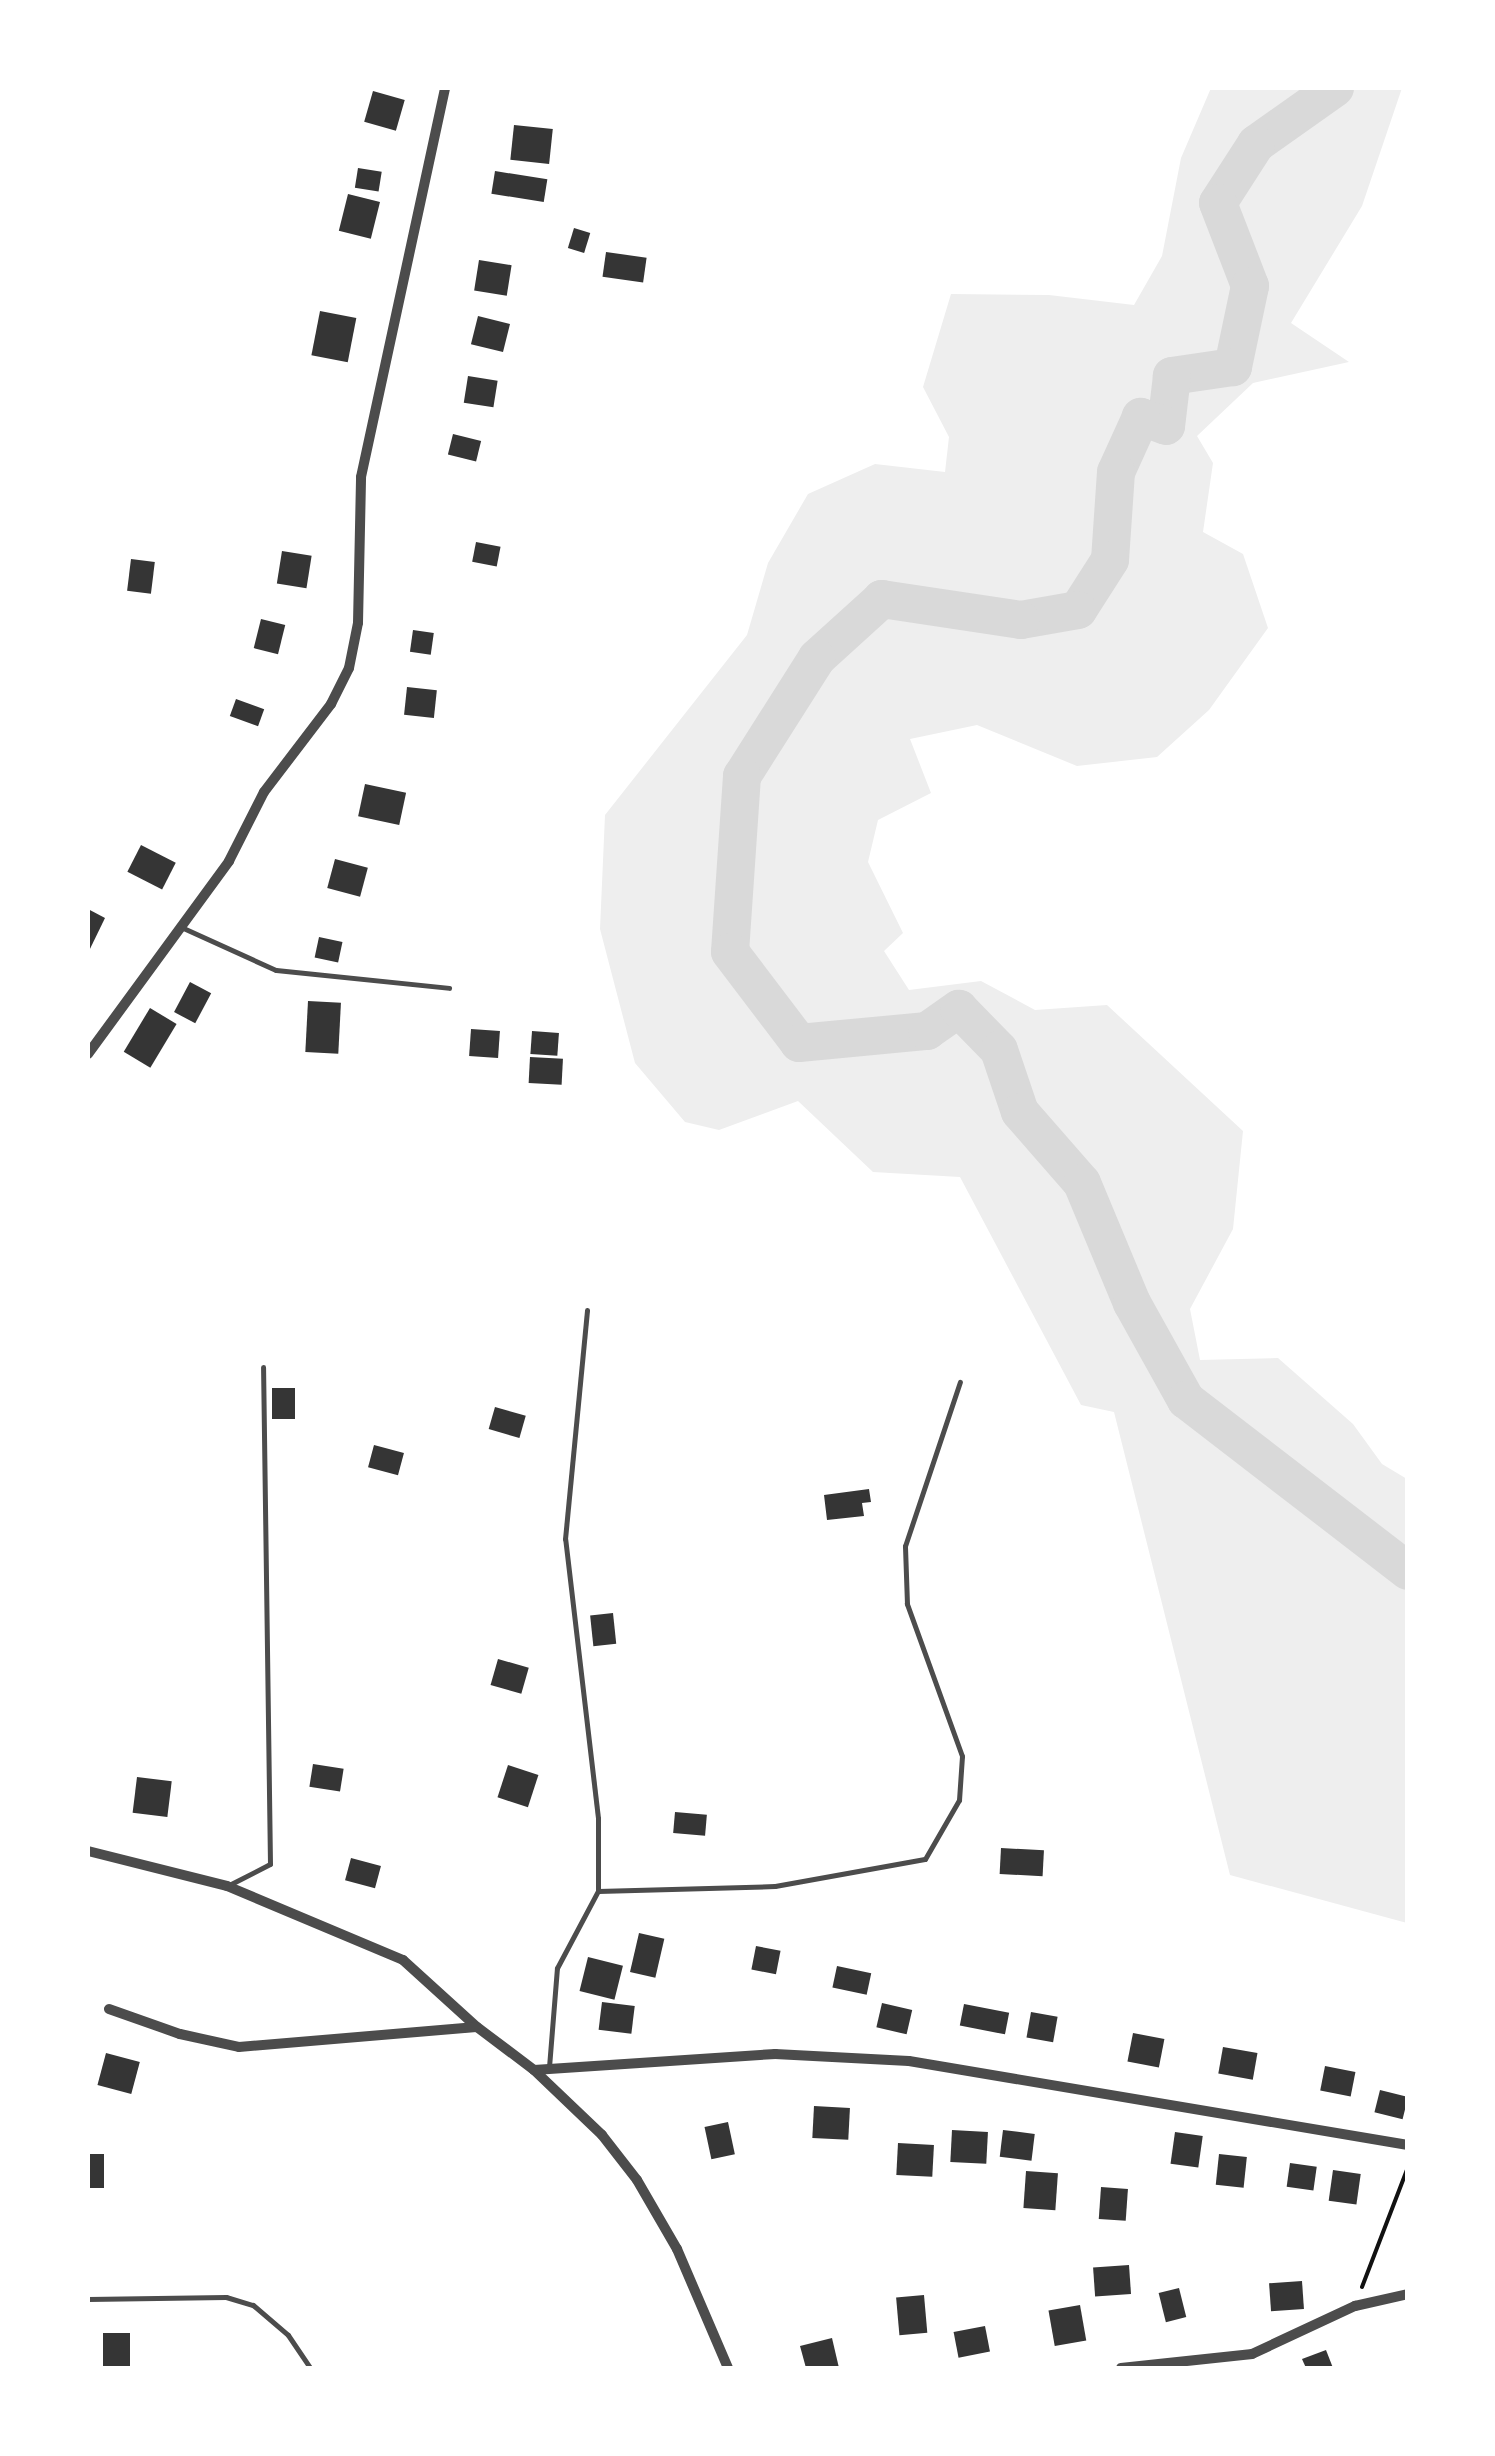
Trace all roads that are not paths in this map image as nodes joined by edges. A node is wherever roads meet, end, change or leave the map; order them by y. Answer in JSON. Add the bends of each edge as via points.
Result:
{"nodes":[{"id":1,"x":445,"y":88,"type":"edge"},
{"id":2,"x":181,"y":927,"type":"junction"},
{"id":3,"x":449,"y":988,"type":"dead end"},
{"id":4,"x":88,"y":1054,"type":"edge"},
{"id":5,"x":587,"y":1310,"type":"dead end"},
{"id":6,"x":263,"y":1367,"type":"dead end"},
{"id":7,"x":960,"y":1382,"type":"dead end"},
{"id":8,"x":88,"y":1852,"type":"edge"},
{"id":9,"x":227,"y":1886,"type":"junction"},
{"id":10,"x":598,"y":1891,"type":"junction"},
{"id":11,"x":109,"y":2009,"type":"dead end"},
{"id":12,"x":477,"y":2027,"type":"junction"},
{"id":13,"x":534,"y":2070,"type":"junction"},
{"id":14,"x":549,"y":2070,"type":"junction"},
{"id":15,"x":1408,"y":2145,"type":"edge"},
{"id":16,"x":1408,"y":2294,"type":"edge"},
{"id":17,"x":88,"y":2299,"type":"edge"},
{"id":18,"x":310,"y":2368,"type":"edge"},
{"id":19,"x":728,"y":2368,"type":"edge"},
{"id":20,"x":1121,"y":2368,"type":"edge"}],
"edges":[{"from":1,"to":2,"type":"street","via":[[362,477],[358,623],[350,668]]},
{"from":2,"to":3,"type":"lane","via":[[276,970]]},
{"from":2,"to":4,"type":"street"},
{"from":5,"to":10,"type":"lane","via":[[565,1538],[598,1818]]},
{"from":6,"to":9,"type":"lane","via":[[270,1864]]},
{"from":7,"to":10,"type":"lane","via":[[905,1546],[907,1604],[962,1756],[958,1800],[924,1859],[775,1886]]},
{"from":8,"to":9,"type":"street"},
{"from":9,"to":12,"type":"street","via":[[403,1960]]},
{"from":10,"to":14,"type":"lane","via":[[557,1968]]},
{"from":11,"to":12,"type":"street","via":[[239,2047]]},
{"from":12,"to":13,"type":"street"},
{"from":13,"to":14,"type":"street"},
{"from":13,"to":19,"type":"street","via":[[602,2135],[637,2180],[677,2248]]},
{"from":14,"to":15,"type":"street","via":[[775,2054],[910,2061]]},
{"from":16,"to":20,"type":"street","via":[[1355,2306],[1252,2354]]},
{"from":17,"to":18,"type":"lane","via":[[226,2297],[253,2305],[288,2335]]}]}
